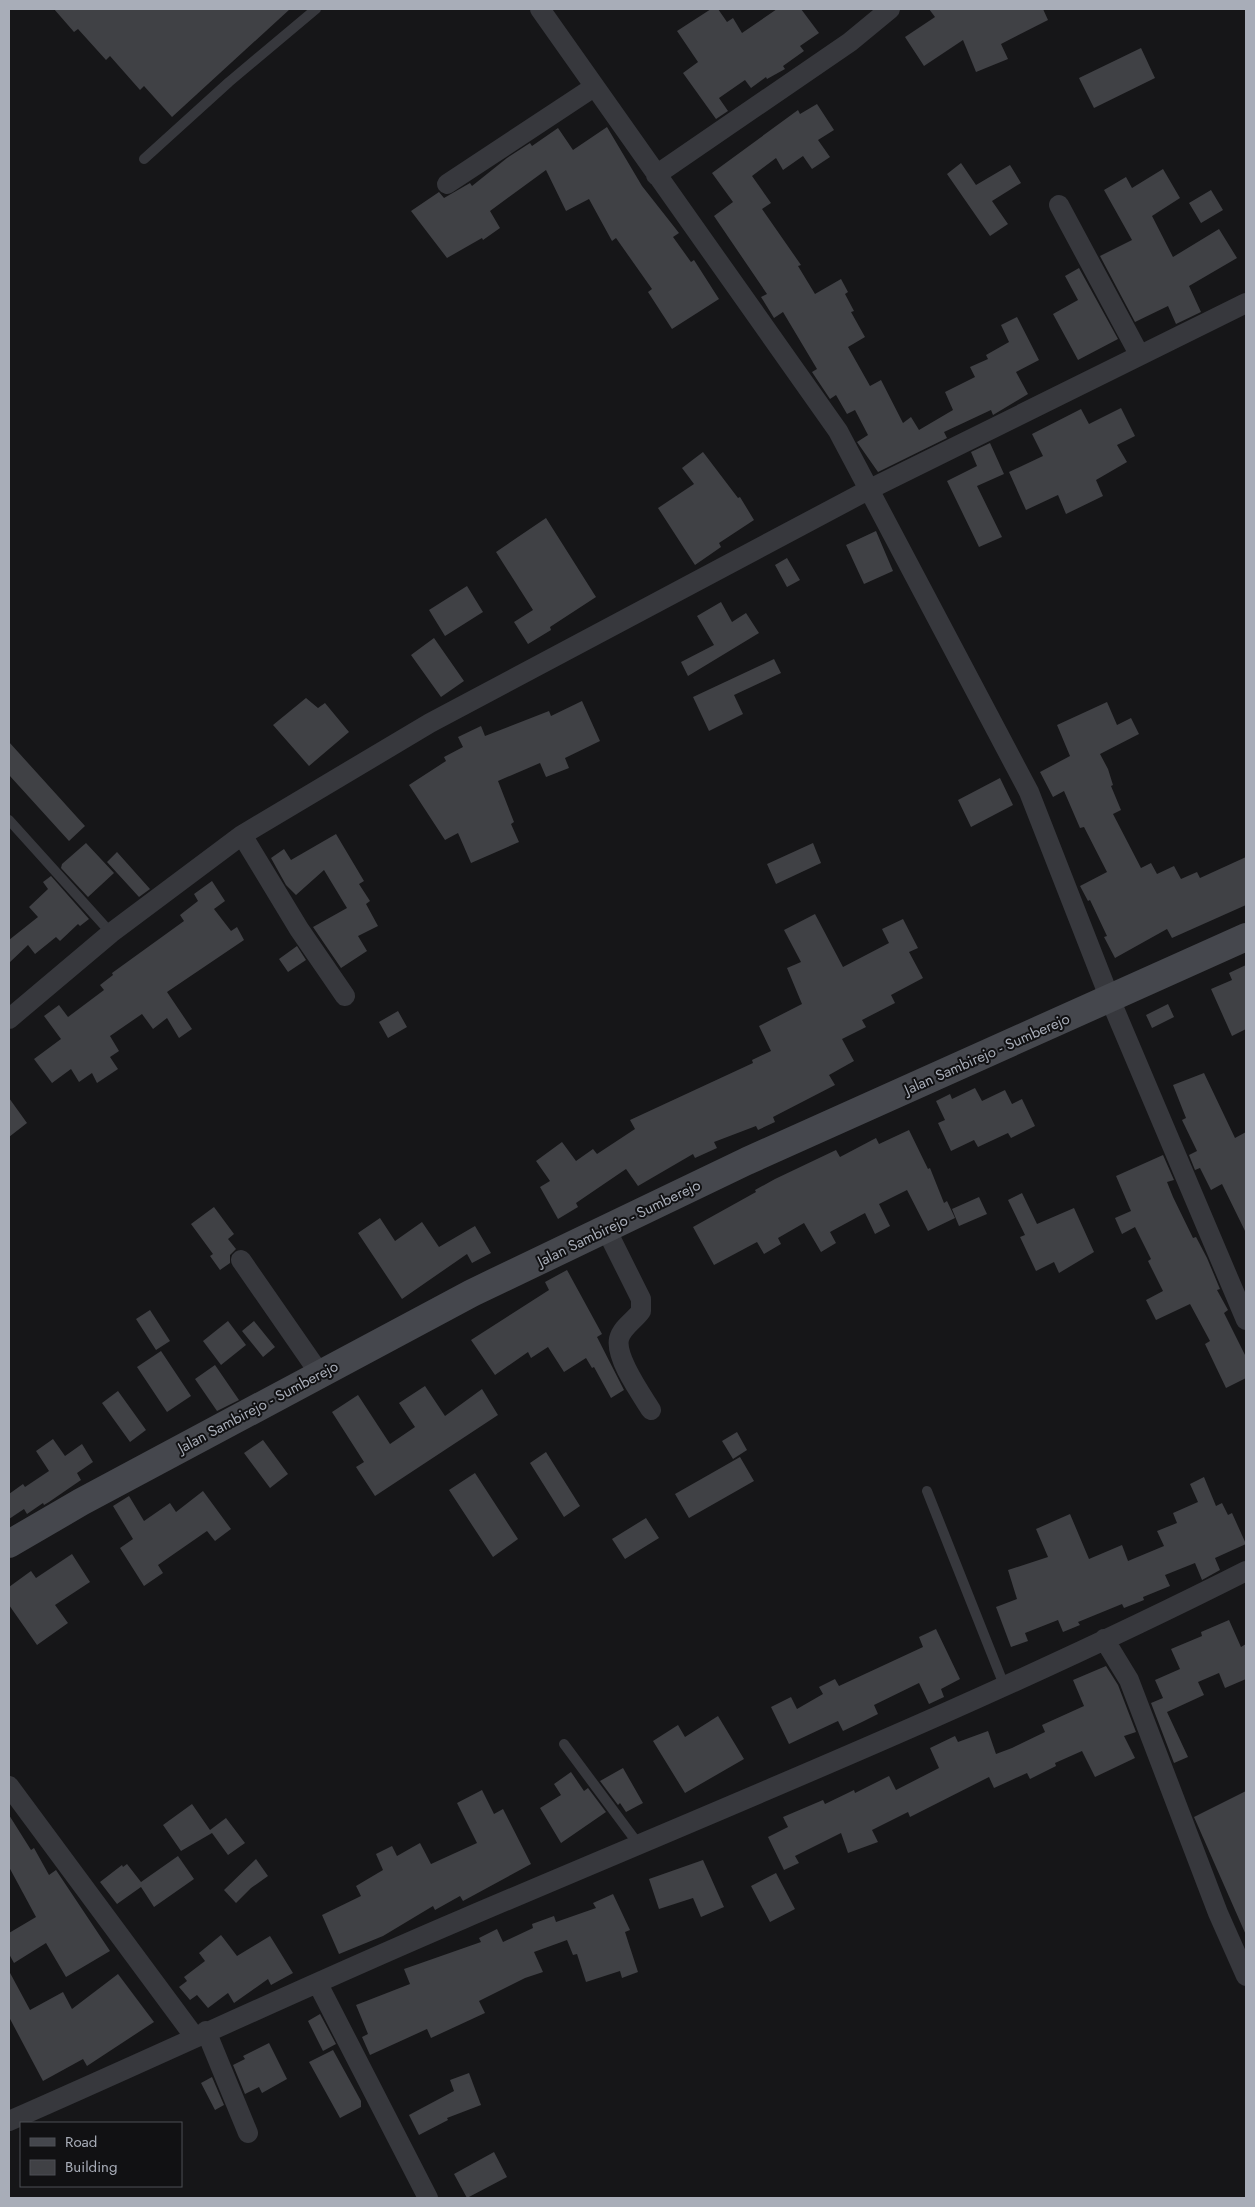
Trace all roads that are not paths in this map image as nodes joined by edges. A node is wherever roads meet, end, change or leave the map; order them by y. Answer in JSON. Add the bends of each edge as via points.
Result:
{"nodes":[{"id":1,"x":316,"y":9,"type":"edge"},
{"id":2,"x":540,"y":9,"type":"edge"},
{"id":3,"x":890,"y":9,"type":"edge"},
{"id":4,"x":594,"y":87,"type":"junction"},
{"id":5,"x":144,"y":159,"type":"dead end"},
{"id":6,"x":656,"y":175,"type":"junction"},
{"id":7,"x":447,"y":184,"type":"dead end"},
{"id":8,"x":1059,"y":205,"type":"dead end"},
{"id":9,"x":1246,"y":302,"type":"edge"},
{"id":10,"x":1138,"y":354,"type":"junction"},
{"id":11,"x":870,"y":489,"type":"junction"},
{"id":12,"x":9,"y":820,"type":"edge"},
{"id":13,"x":242,"y":835,"type":"junction"},
{"id":14,"x":111,"y":933,"type":"junction"},
{"id":15,"x":1246,"y":937,"type":"edge"},
{"id":16,"x":345,"y":996,"type":"dead end"},
{"id":17,"x":1110,"y":999,"type":"junction"},
{"id":18,"x":9,"y":1019,"type":"edge"},
{"id":19,"x":606,"y":1229,"type":"junction"},
{"id":20,"x":241,"y":1260,"type":"dead end"},
{"id":21,"x":1246,"y":1320,"type":"edge"},
{"id":22,"x":320,"y":1374,"type":"junction"},
{"id":23,"x":651,"y":1410,"type":"dead end"},
{"id":24,"x":927,"y":1491,"type":"dead end"},
{"id":25,"x":9,"y":1544,"type":"edge"},
{"id":26,"x":1246,"y":1571,"type":"edge"},
{"id":27,"x":1104,"y":1640,"type":"junction"},
{"id":28,"x":1004,"y":1685,"type":"junction"},
{"id":29,"x":564,"y":1744,"type":"dead end"},
{"id":30,"x":9,"y":1786,"type":"edge"},
{"id":31,"x":639,"y":1845,"type":"junction"},
{"id":32,"x":1246,"y":1976,"type":"edge"},
{"id":33,"x":318,"y":1984,"type":"junction"},
{"id":34,"x":200,"y":2034,"type":"junction"},
{"id":35,"x":9,"y":2121,"type":"edge"},
{"id":36,"x":248,"y":2132,"type":"dead end"},
{"id":37,"x":428,"y":2198,"type":"edge"}],
"edges":[{"from":1,"to":5,"type":"lane"},
{"from":2,"to":4,"type":"street"},
{"from":3,"to":6,"type":"street","via":[[850,42]]},
{"from":4,"to":6,"type":"street"},
{"from":4,"to":7,"type":"street"},
{"from":6,"to":11,"type":"street","via":[[838,431]]},
{"from":8,"to":10,"type":"street"},
{"from":9,"to":10,"type":"street"},
{"from":10,"to":11,"type":"street"},
{"from":11,"to":13,"type":"street","via":[[430,723]]},
{"from":11,"to":17,"type":"street","via":[[1028,792]]},
{"from":12,"to":14,"type":"lane"},
{"from":13,"to":14,"type":"street"},
{"from":13,"to":16,"type":"street","via":[[299,929]]},
{"from":14,"to":18,"type":"street"},
{"from":15,"to":17,"type":"main road","name":"Jalan Sambirejo - Sumberejo"},
{"from":17,"to":19,"type":"main road","name":"Jalan Sambirejo - Sumberejo","via":[[747,1161]]},
{"from":17,"to":21,"type":"street"},
{"from":19,"to":22,"type":"main road","name":"Jalan Sambirejo - Sumberejo","via":[[472,1293]]},
{"from":19,"to":23,"type":"street","via":[[641,1299],[641,1311],[622,1332],[619,1346],[631,1377]]},
{"from":20,"to":22,"type":"street"},
{"from":22,"to":25,"type":"main road","name":"Jalan Sambirejo - Sumberejo"},
{"from":24,"to":28,"type":"lane"},
{"from":26,"to":27,"type":"street"},
{"from":27,"to":28,"type":"street"},
{"from":27,"to":32,"type":"street","via":[[1129,1680],[1218,1913]]},
{"from":28,"to":31,"type":"street"},
{"from":29,"to":31,"type":"lane"},
{"from":30,"to":34,"type":"street"},
{"from":31,"to":33,"type":"street","via":[[458,1920]]},
{"from":33,"to":34,"type":"street"},
{"from":33,"to":37,"type":"street"},
{"from":34,"to":35,"type":"street"},
{"from":34,"to":36,"type":"street"}]}
